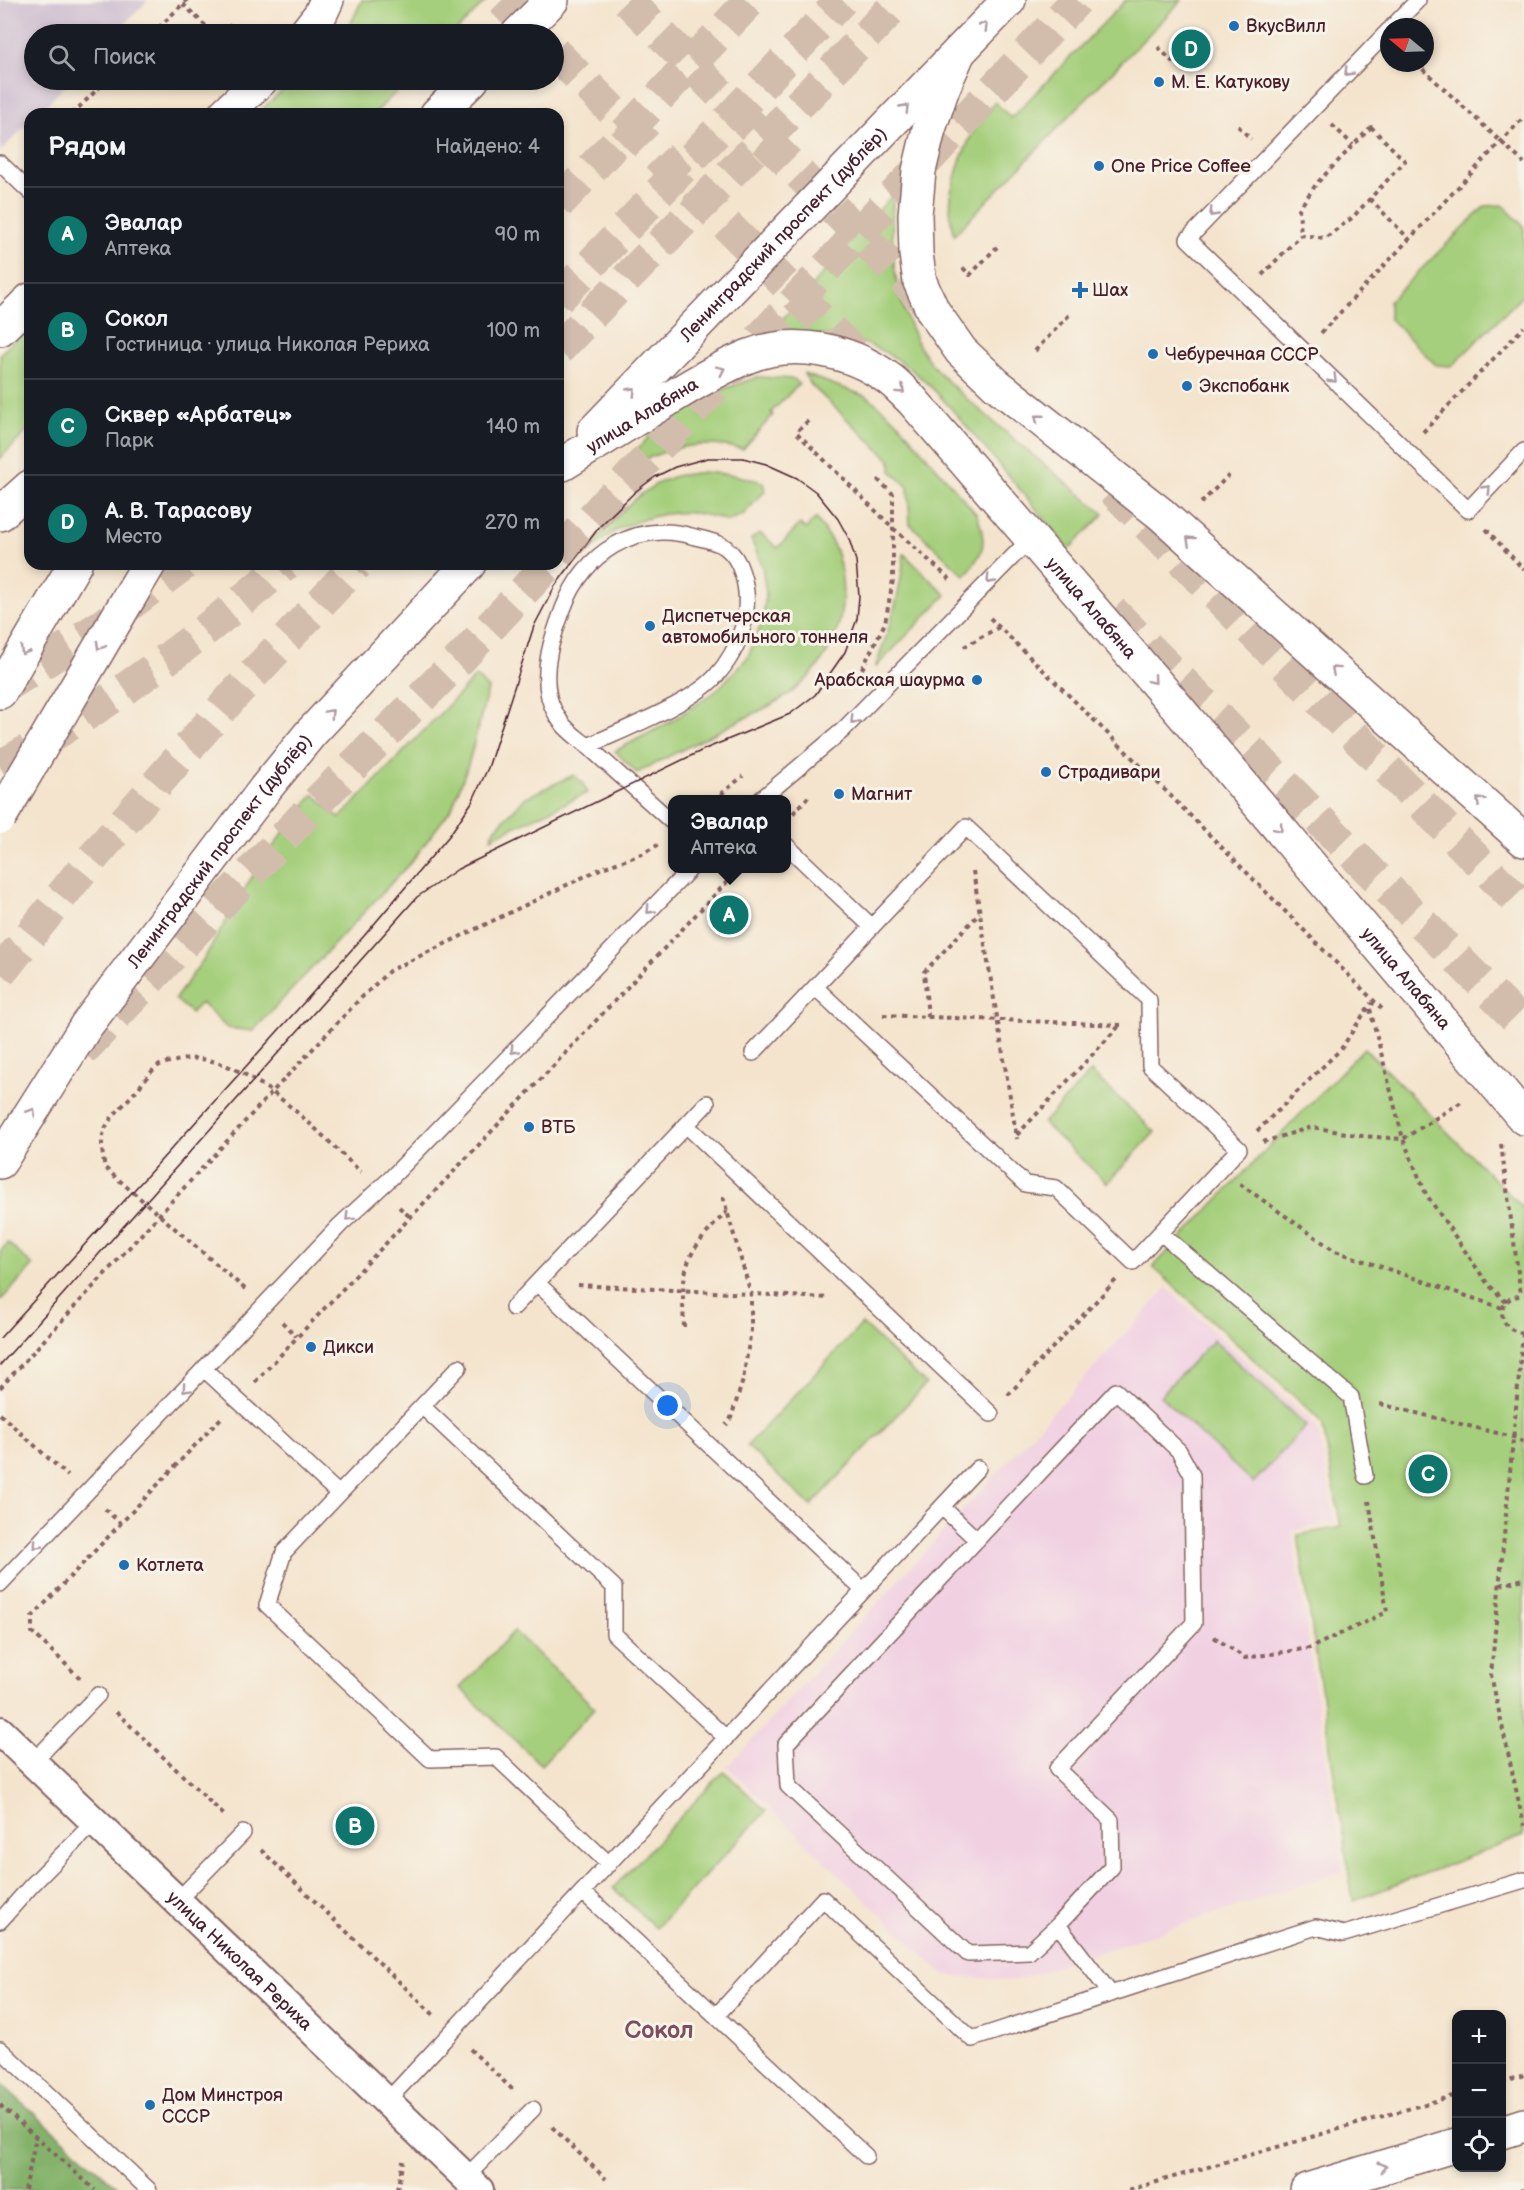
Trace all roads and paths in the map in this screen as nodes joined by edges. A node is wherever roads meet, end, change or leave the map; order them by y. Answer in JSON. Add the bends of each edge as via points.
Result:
{"nodes":[{"id":1,"x":327,"y":0,"type":"edge"},
{"id":2,"x":1009,"y":0,"type":"edge"},
{"id":3,"x":1418,"y":0,"type":"edge"},
{"id":4,"x":185,"y":2,"type":"edge"},
{"id":5,"x":1401,"y":18,"type":"edge"},
{"id":6,"x":162,"y":24,"type":"edge"},
{"id":7,"x":205,"y":24,"type":"edge"},
{"id":8,"x":313,"y":24,"type":"edge"},
{"id":9,"x":1380,"y":39,"type":"edge"},
{"id":10,"x":1158,"y":48,"type":"dead end"},
{"id":11,"x":959,"y":52,"type":"junction"},
{"id":12,"x":1176,"y":65,"type":"dead end"},
{"id":13,"x":1426,"y":72,"type":"edge"},
{"id":14,"x":97,"y":90,"type":"edge"},
{"id":15,"x":250,"y":90,"type":"edge"},
{"id":16,"x":462,"y":90,"type":"edge"},
{"id":17,"x":485,"y":90,"type":"edge"},
{"id":18,"x":78,"y":108,"type":"edge"},
{"id":19,"x":231,"y":108,"type":"edge"},
{"id":20,"x":443,"y":108,"type":"edge"},
{"id":21,"x":472,"y":108,"type":"edge"},
{"id":22,"x":1524,"y":117,"type":"edge"},
{"id":23,"x":1501,"y":142,"type":"junction"},
{"id":24,"x":0,"y":164,"type":"edge"},
{"id":25,"x":1524,"y":164,"type":"edge"},
{"id":26,"x":24,"y":186,"type":"edge"},
{"id":27,"x":1370,"y":199,"type":"junction"},
{"id":28,"x":1301,"y":235,"type":"junction"},
{"id":29,"x":1409,"y":239,"type":"junction"},
{"id":30,"x":997,"y":247,"type":"dead end"},
{"id":31,"x":963,"y":268,"type":"dead end"},
{"id":32,"x":1244,"y":293,"type":"junction"},
{"id":33,"x":24,"y":306,"type":"edge"},
{"id":34,"x":1069,"y":315,"type":"dead end"},
{"id":35,"x":1524,"y":327,"type":"edge"},
{"id":36,"x":0,"y":329,"type":"edge"},
{"id":37,"x":1035,"y":351,"type":"dead end"},
{"id":38,"x":1304,"y":351,"type":"junction"},
{"id":39,"x":807,"y":421,"type":"dead end"},
{"id":40,"x":1406,"y":450,"type":"junction"},
{"id":41,"x":1524,"y":451,"type":"edge"},
{"id":42,"x":564,"y":462,"type":"edge"},
{"id":43,"x":564,"y":464,"type":"edge"},
{"id":44,"x":1229,"y":476,"type":"dead end"},
{"id":45,"x":875,"y":477,"type":"dead end"},
{"id":46,"x":24,"y":492,"type":"edge"},
{"id":47,"x":1194,"y":510,"type":"dead end"},
{"id":48,"x":1468,"y":510,"type":"junction"},
{"id":49,"x":0,"y":514,"type":"edge"},
{"id":50,"x":893,"y":528,"type":"junction"},
{"id":51,"x":1031,"y":538,"type":"junction"},
{"id":52,"x":71,"y":570,"type":"edge"},
{"id":53,"x":145,"y":570,"type":"edge"},
{"id":54,"x":463,"y":570,"type":"edge"},
{"id":55,"x":1524,"y":570,"type":"edge"},
{"id":56,"x":960,"y":589,"type":"dead end"},
{"id":57,"x":984,"y":611,"type":"dead end"},
{"id":58,"x":855,"y":678,"type":"dead end"},
{"id":59,"x":0,"y":692,"type":"edge"},
{"id":60,"x":588,"y":746,"type":"junction"},
{"id":61,"x":751,"y":770,"type":"dead end"},
{"id":62,"x":720,"y":795,"type":"edge"},
{"id":63,"x":766,"y":795,"type":"edge"},
{"id":64,"x":0,"y":817,"type":"edge"},
{"id":65,"x":668,"y":818,"type":"edge"},
{"id":66,"x":966,"y":827,"type":"junction"},
{"id":67,"x":1524,"y":840,"type":"edge"},
{"id":68,"x":662,"y":842,"type":"dead end"},
{"id":69,"x":791,"y":850,"type":"edge"},
{"id":70,"x":686,"y":873,"type":"edge"},
{"id":71,"x":735,"y":873,"type":"edge"},
{"id":72,"x":980,"y":913,"type":"junction"},
{"id":73,"x":872,"y":927,"type":"junction"},
{"id":74,"x":815,"y":987,"type":"junction"},
{"id":75,"x":1146,"y":998,"type":"junction"},
{"id":76,"x":1374,"y":1001,"type":"junction"},
{"id":77,"x":843,"y":1013,"type":"junction"},
{"id":78,"x":928,"y":1017,"type":"junction"},
{"id":79,"x":1389,"y":1017,"type":"dead end"},
{"id":80,"x":998,"y":1019,"type":"junction"},
{"id":81,"x":1121,"y":1024,"type":"junction"},
{"id":82,"x":753,"y":1053,"type":"dead end"},
{"id":83,"x":273,"y":1091,"type":"junction"},
{"id":84,"x":1468,"y":1098,"type":"dead end"},
{"id":85,"x":707,"y":1103,"type":"dead end"},
{"id":86,"x":1524,"y":1118,"type":"edge"},
{"id":87,"x":686,"y":1125,"type":"junction"},
{"id":88,"x":1017,"y":1135,"type":"junction"},
{"id":89,"x":1403,"y":1139,"type":"junction"},
{"id":90,"x":1501,"y":1143,"type":"dead end"},
{"id":91,"x":708,"y":1145,"type":"junction"},
{"id":92,"x":1239,"y":1149,"type":"junction"},
{"id":93,"x":0,"y":1162,"type":"edge"},
{"id":94,"x":1220,"y":1170,"type":"junction"},
{"id":95,"x":1025,"y":1184,"type":"junction"},
{"id":96,"x":378,"y":1188,"type":"junction"},
{"id":97,"x":727,"y":1211,"type":"junction"},
{"id":98,"x":159,"y":1214,"type":"junction"},
{"id":99,"x":410,"y":1217,"type":"junction"},
{"id":100,"x":1161,"y":1233,"type":"junction"},
{"id":101,"x":1133,"y":1262,"type":"junction"},
{"id":102,"x":537,"y":1282,"type":"junction"},
{"id":103,"x":682,"y":1290,"type":"junction"},
{"id":104,"x":751,"y":1294,"type":"junction"},
{"id":105,"x":1522,"y":1295,"type":"edge"},
{"id":106,"x":871,"y":1300,"type":"junction"},
{"id":107,"x":1506,"y":1302,"type":"junction"},
{"id":108,"x":264,"y":1306,"type":"junction"},
{"id":109,"x":513,"y":1308,"type":"dead end"},
{"id":110,"x":1502,"y":1308,"type":"junction"},
{"id":111,"x":684,"y":1327,"type":"dead end"},
{"id":112,"x":1523,"y":1333,"type":"edge"},
{"id":113,"x":296,"y":1336,"type":"junction"},
{"id":114,"x":459,"y":1366,"type":"dead end"},
{"id":115,"x":204,"y":1369,"type":"junction"},
{"id":116,"x":0,"y":1388,"type":"edge"},
{"id":117,"x":1351,"y":1397,"type":"junction"},
{"id":118,"x":238,"y":1400,"type":"junction"},
{"id":119,"x":422,"y":1406,"type":"junction"},
{"id":120,"x":0,"y":1414,"type":"edge"},
{"id":121,"x":991,"y":1414,"type":"joint"},
{"id":122,"x":1514,"y":1437,"type":"junction"},
{"id":123,"x":1524,"y":1442,"type":"edge"},
{"id":124,"x":712,"y":1447,"type":"junction"},
{"id":125,"x":978,"y":1468,"type":"dead end"},
{"id":126,"x":1365,"y":1476,"type":"joint"},
{"id":127,"x":87,"y":1493,"type":"junction"},
{"id":128,"x":339,"y":1494,"type":"junction"},
{"id":129,"x":942,"y":1508,"type":"junction"},
{"id":130,"x":120,"y":1522,"type":"junction"},
{"id":131,"x":977,"y":1540,"type":"junction"},
{"id":132,"x":1524,"y":1579,"type":"edge"},
{"id":133,"x":0,"y":1584,"type":"edge"},
{"id":134,"x":1500,"y":1585,"type":"junction"},
{"id":135,"x":863,"y":1590,"type":"junction"},
{"id":136,"x":1194,"y":1623,"type":"junction"},
{"id":137,"x":98,"y":1695,"type":"junction"},
{"id":138,"x":0,"y":1731,"type":"edge"},
{"id":139,"x":726,"y":1738,"type":"junction"},
{"id":140,"x":33,"y":1762,"type":"junction"},
{"id":141,"x":94,"y":1822,"type":"junction"},
{"id":142,"x":1524,"y":1826,"type":"edge"},
{"id":143,"x":243,"y":1833,"type":"junction"},
{"id":144,"x":609,"y":1864,"type":"junction"},
{"id":145,"x":1524,"y":1880,"type":"edge"},
{"id":146,"x":583,"y":1892,"type":"junction"},
{"id":147,"x":177,"y":1901,"type":"junction"},
{"id":148,"x":0,"y":1921,"type":"edge"},
{"id":149,"x":1058,"y":1925,"type":"junction"},
{"id":150,"x":1111,"y":1994,"type":"junction"},
{"id":151,"x":716,"y":2016,"type":"junction"},
{"id":152,"x":452,"y":2032,"type":"junction"},
{"id":153,"x":0,"y":2049,"type":"edge"},
{"id":154,"x":1524,"y":2075,"type":"edge"},
{"id":155,"x":1506,"y":2081,"type":"edge"},
{"id":156,"x":1452,"y":2096,"type":"edge"},
{"id":157,"x":387,"y":2101,"type":"junction"},
{"id":158,"x":0,"y":2105,"type":"edge"},
{"id":159,"x":533,"y":2109,"type":"junction"},
{"id":160,"x":1524,"y":2125,"type":"edge"},
{"id":161,"x":1506,"y":2131,"type":"edge"},
{"id":162,"x":36,"y":2137,"type":"junction"},
{"id":163,"x":1452,"y":2146,"type":"edge"},
{"id":164,"x":404,"y":2154,"type":"dead end"},
{"id":165,"x":866,"y":2157,"type":"dead end"},
{"id":166,"x":606,"y":2179,"type":"dead end"},
{"id":167,"x":473,"y":2184,"type":"edge"},
{"id":168,"x":25,"y":2190,"type":"edge"},
{"id":169,"x":95,"y":2190,"type":"edge"},
{"id":170,"x":149,"y":2190,"type":"edge"},
{"id":171,"x":398,"y":2190,"type":"edge"},
{"id":172,"x":1129,"y":2190,"type":"edge"},
{"id":173,"x":1307,"y":2190,"type":"edge"}],
"edges":[{"from":1,"to":8,"type":"main road"},
{"from":11,"to":2,"type":"main road","name":"Ленинградский проспект (дублёр)","one_way":true},
{"from":3,"to":5,"type":"lane"},
{"from":4,"to":6,"type":"path"},
{"from":4,"to":7,"type":"path"},
{"from":9,"to":32,"type":"lane","one_way":true,"via":[[1188,239]]},
{"from":10,"to":12,"type":"path"},
{"from":42,"to":11,"type":"main road","name":"Ленинградский проспект (дублёр)","one_way":true},
{"from":67,"to":11,"type":"main road","one_way":true,"via":[[1161,514],[997,385],[961,351],[933,311],[920,282],[915,215],[919,171],[929,129]]},
{"from":13,"to":23,"type":"path"},
{"from":14,"to":18,"type":"path"},
{"from":15,"to":19,"type":"main road"},
{"from":16,"to":20,"type":"main road"},
{"from":17,"to":21,"type":"main road"},
{"from":22,"to":23,"type":"path"},
{"from":23,"to":25,"type":"path"},
{"from":23,"to":29,"type":"path"},
{"from":24,"to":26,"type":"lane"},
{"from":27,"to":28,"type":"path","via":[[1325,238]]},
{"from":27,"to":28,"type":"path","via":[[1405,161],[1371,127],[1317,183],[1299,208]]},
{"from":27,"to":29,"type":"path"},
{"from":28,"to":32,"type":"path"},
{"from":29,"to":38,"type":"path"},
{"from":30,"to":31,"type":"path","via":[[970,275]]},
{"from":32,"to":38,"type":"lane"},
{"from":33,"to":36,"type":"main road"},
{"from":34,"to":37,"type":"path"},
{"from":35,"to":40,"type":"path"},
{"from":38,"to":40,"type":"lane","one_way":true},
{"from":39,"to":50,"type":"path","via":[[796,432]]},
{"from":40,"to":48,"type":"lane"},
{"from":48,"to":41,"type":"lane","one_way":true},
{"from":43,"to":51,"type":"main road","name":"улица Алабяна","one_way":true,"via":[[696,382],[750,356],[779,349],[834,352],[868,365],[912,400]]},
{"from":44,"to":47,"type":"path"},
{"from":45,"to":50,"type":"path","via":[[893,494]]},
{"from":46,"to":49,"type":"main road"},
{"from":48,"to":55,"type":"path"},
{"from":50,"to":56,"type":"path"},
{"from":50,"to":58,"type":"path","via":[[893,580],[885,623]]},
{"from":51,"to":63,"type":"lane","one_way":true,"via":[[843,730]]},
{"from":51,"to":86,"type":"main road","name":"улица Алабяна","one_way":true},
{"from":52,"to":59,"type":"main road","one_way":true},
{"from":53,"to":64,"type":"main road","one_way":true,"bridge":true},
{"from":93,"to":54,"type":"main road","name":"Ленинградский проспект (дублёр)","one_way":true,"via":[[86,1026],[265,789],[310,734]]},
{"from":57,"to":76,"type":"path"},
{"from":60,"to":60,"type":"lane","via":[[562,723],[549,699],[546,672],[552,640],[582,574],[601,554],[625,539],[652,531],[677,531],[725,547],[738,562],[746,584],[747,609],[730,657],[714,678],[684,700]]},
{"from":60,"to":65,"type":"lane"},
{"from":61,"to":62,"type":"path"},
{"from":66,"to":72,"type":"path"},
{"from":66,"to":73,"type":"lane"},
{"from":66,"to":75,"type":"lane"},
{"from":68,"to":83,"type":"path","via":[[389,971]]},
{"from":69,"to":73,"type":"lane"},
{"from":70,"to":96,"type":"lane","one_way":true},
{"from":71,"to":99,"type":"path"},
{"from":72,"to":78,"type":"path","via":[[924,972]]},
{"from":72,"to":80,"type":"path"},
{"from":73,"to":74,"type":"lane"},
{"from":74,"to":77,"type":"lane"},
{"from":74,"to":82,"type":"lane"},
{"from":75,"to":81,"type":"path"},
{"from":75,"to":92,"type":"lane","via":[[1150,1066]]},
{"from":76,"to":79,"type":"path"},
{"from":76,"to":89,"type":"path","via":[[1370,1009]]},
{"from":76,"to":92,"type":"path","via":[[1341,1048]]},
{"from":77,"to":78,"type":"path"},
{"from":77,"to":95,"type":"lane"},
{"from":78,"to":80,"type":"path"},
{"from":80,"to":81,"type":"path"},
{"from":80,"to":88,"type":"path"},
{"from":81,"to":88,"type":"path"},
{"from":83,"to":96,"type":"path"},
{"from":83,"to":98,"type":"path"},
{"from":83,"to":98,"type":"path","via":[[210,1059],[181,1059],[159,1066],[104,1127],[101,1149],[105,1168]]},
{"from":84,"to":89,"type":"path"},
{"from":85,"to":87,"type":"lane"},
{"from":87,"to":91,"type":"lane"},
{"from":87,"to":102,"type":"lane"},
{"from":88,"to":95,"type":"path"},
{"from":89,"to":92,"type":"path","via":[[1312,1127]]},
{"from":89,"to":107,"type":"path","via":[[1426,1194],[1487,1283]]},
{"from":90,"to":105,"type":"path"},
{"from":91,"to":97,"type":"path"},
{"from":91,"to":106,"type":"lane"},
{"from":92,"to":94,"type":"lane"},
{"from":94,"to":100,"type":"lane"},
{"from":94,"to":110,"type":"path","via":[[1335,1251]]},
{"from":95,"to":101,"type":"lane","via":[[1056,1188]]},
{"from":96,"to":99,"type":"path"},
{"from":96,"to":108,"type":"lane","one_way":true},
{"from":97,"to":103,"type":"path","via":[[689,1258]]},
{"from":97,"to":104,"type":"path"},
{"from":98,"to":108,"type":"path"},
{"from":98,"to":116,"type":"path"},
{"from":99,"to":113,"type":"path"},
{"from":100,"to":101,"type":"lane"},
{"from":100,"to":117,"type":"lane"},
{"from":101,"to":121,"type":"path"},
{"from":102,"to":103,"type":"path"},
{"from":102,"to":109,"type":"lane"},
{"from":102,"to":124,"type":"lane"},
{"from":103,"to":104,"type":"path"},
{"from":103,"to":111,"type":"path"},
{"from":104,"to":106,"type":"path"},
{"from":104,"to":124,"type":"path","via":[[751,1330],[743,1380],[731,1418]]},
{"from":105,"to":107,"type":"path"},
{"from":106,"to":121,"type":"lane"},
{"from":107,"to":110,"type":"path"},
{"from":108,"to":113,"type":"path"},
{"from":108,"to":115,"type":"lane"},
{"from":110,"to":112,"type":"path","via":[[1504,1323]]},
{"from":112,"to":122,"type":"path"},
{"from":113,"to":118,"type":"path"},
{"from":114,"to":119,"type":"lane"},
{"from":115,"to":118,"type":"lane"},
{"from":115,"to":127,"type":"lane","one_way":true},
{"from":117,"to":122,"type":"path"},
{"from":117,"to":126,"type":"lane"},
{"from":118,"to":128,"type":"lane"},
{"from":118,"to":130,"type":"path"},
{"from":119,"to":128,"type":"lane"},
{"from":119,"to":139,"type":"lane","via":[[614,1587],[614,1634]]},
{"from":120,"to":127,"type":"path"},
{"from":122,"to":123,"type":"path"},
{"from":122,"to":134,"type":"path"},
{"from":124,"to":135,"type":"lane"},
{"from":125,"to":129,"type":"lane"},
{"from":126,"to":136,"type":"path","via":[[1387,1612],[1310,1648],[1245,1658]]},
{"from":127,"to":130,"type":"path"},
{"from":127,"to":133,"type":"lane","one_way":true},
{"from":128,"to":144,"type":"lane","via":[[284,1552],[267,1605],[430,1759],[496,1756]]},
{"from":129,"to":131,"type":"lane"},
{"from":129,"to":135,"type":"lane"},
{"from":130,"to":137,"type":"path","via":[[32,1617],[32,1632]]},
{"from":131,"to":136,"type":"lane","via":[[1116,1391],[1179,1451],[1192,1476]]},
{"from":131,"to":149,"type":"lane","via":[[786,1744],[788,1786],[968,1954],[1029,1952]]},
{"from":132,"to":134,"type":"path"},
{"from":134,"to":142,"type":"path","via":[[1491,1674]]},
{"from":135,"to":139,"type":"lane"},
{"from":136,"to":149,"type":"lane","via":[[1057,1769],[1111,1820],[1112,1867]]},
{"from":137,"to":140,"type":"lane"},
{"from":137,"to":143,"type":"path"},
{"from":138,"to":140,"type":"street","name":"улица Николая Рериха"},
{"from":139,"to":144,"type":"lane"},
{"from":140,"to":141,"type":"street","name":"улица Николая Рериха"},
{"from":141,"to":147,"type":"street","name":"улица Николая Рериха"},
{"from":141,"to":148,"type":"lane"},
{"from":143,"to":147,"type":"lane"},
{"from":143,"to":152,"type":"path"},
{"from":144,"to":146,"type":"lane"},
{"from":145,"to":150,"type":"lane","via":[[1344,1934],[1316,1927]]},
{"from":146,"to":151,"type":"lane"},
{"from":146,"to":152,"type":"lane"},
{"from":147,"to":157,"type":"street","name":"улица Николая Рериха"},
{"from":149,"to":150,"type":"lane"},
{"from":150,"to":151,"type":"lane","via":[[972,2039],[823,1899]]},
{"from":151,"to":165,"type":"lane"},
{"from":152,"to":157,"type":"lane"},
{"from":152,"to":159,"type":"path"},
{"from":153,"to":170,"type":"lane"},
{"from":154,"to":155,"type":"path"},
{"from":156,"to":172,"type":"path"},
{"from":157,"to":167,"type":"street","name":"улица Николая Рериха"},
{"from":158,"to":162,"type":"path"},
{"from":159,"to":166,"type":"path"},
{"from":159,"to":167,"type":"lane"},
{"from":160,"to":161,"type":"main road"},
{"from":162,"to":168,"type":"path"},
{"from":162,"to":169,"type":"path"},
{"from":173,"to":163,"type":"main road","one_way":true},
{"from":164,"to":171,"type":"path"}]}
